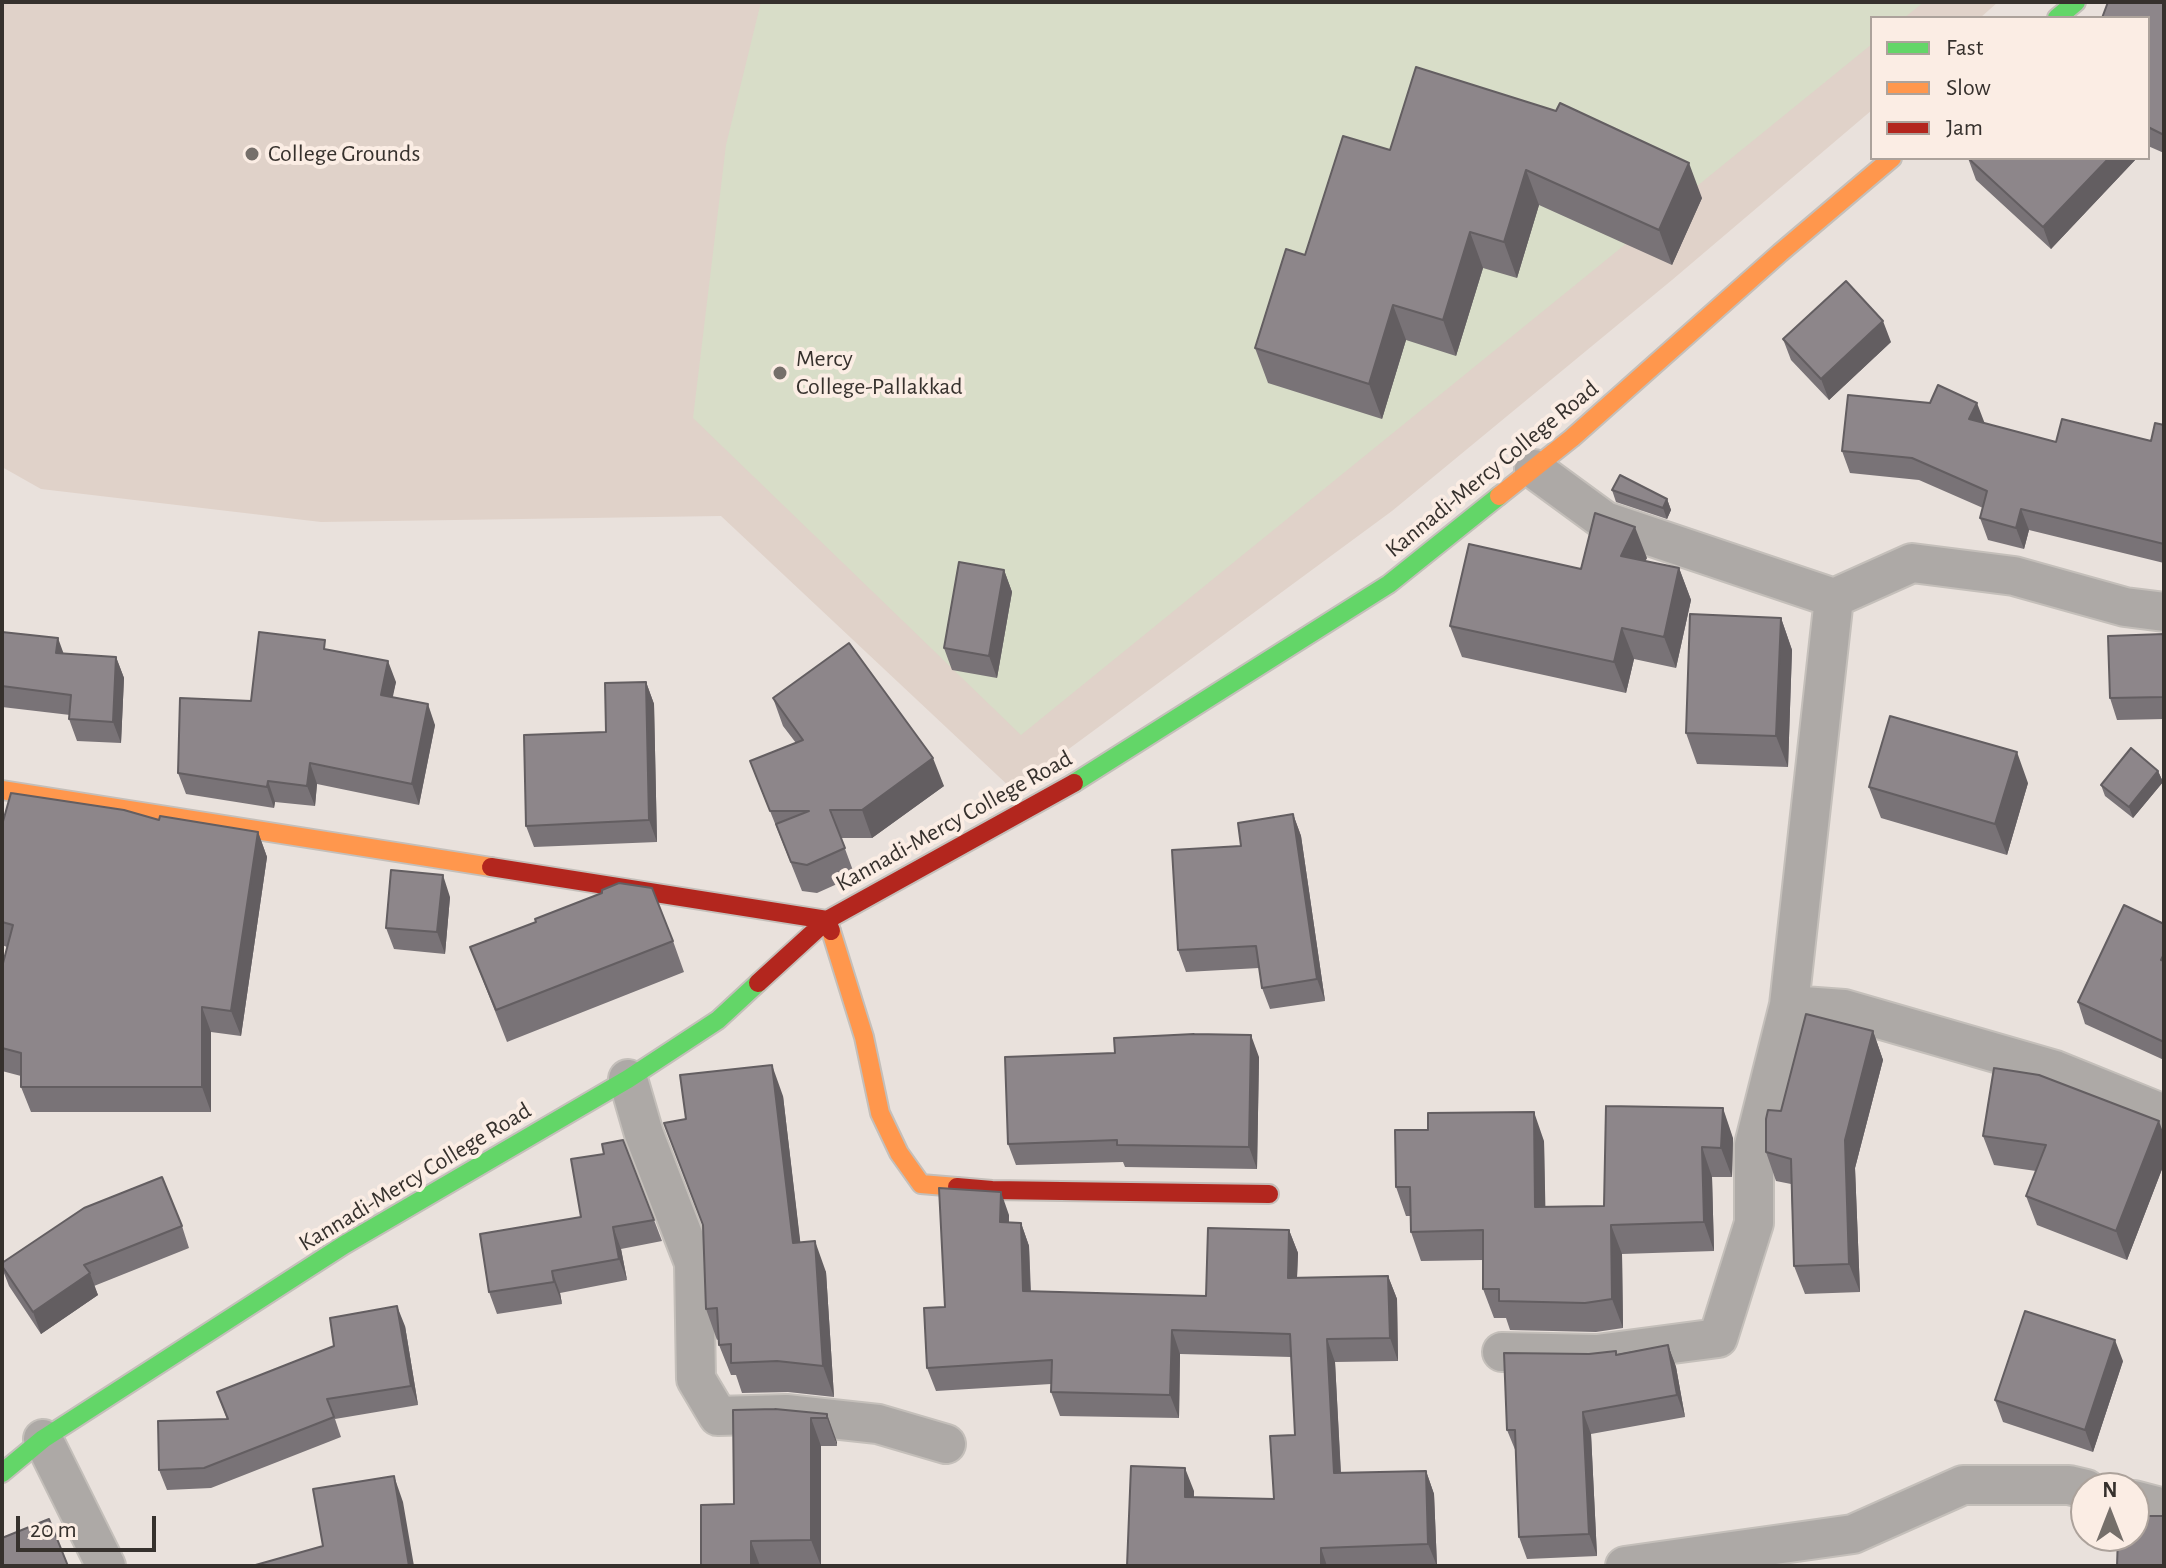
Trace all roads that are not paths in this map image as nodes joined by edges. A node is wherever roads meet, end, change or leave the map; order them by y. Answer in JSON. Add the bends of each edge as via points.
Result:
{"nodes":[{"id":1,"x":2076,"y":2,"type":"edge"},
{"id":2,"x":2059,"y":16,"type":"edge"},
{"id":3,"x":1890,"y":160,"type":"edge"},
{"id":4,"x":1534,"y":469,"type":"junction"},
{"id":5,"x":1834,"y":598,"type":"junction"},
{"id":6,"x":2164,"y":612,"type":"edge"},
{"id":7,"x":2,"y":790,"type":"edge"},
{"id":8,"x":827,"y":920,"type":"junction"},
{"id":9,"x":1789,"y":1005,"type":"junction"},
{"id":10,"x":628,"y":1079,"type":"junction"},
{"id":11,"x":2164,"y":1114,"type":"edge"},
{"id":12,"x":1269,"y":1194,"type":"dead end"},
{"id":13,"x":1502,"y":1352,"type":"edge"},
{"id":14,"x":43,"y":1439,"type":"junction"},
{"id":15,"x":946,"y":1444,"type":"dead end"},
{"id":16,"x":2,"y":1473,"type":"edge"},
{"id":17,"x":2070,"y":1485,"type":"edge"},
{"id":18,"x":106,"y":1566,"type":"edge"},
{"id":19,"x":1625,"y":1566,"type":"edge"}],
"edges":[{"from":1,"to":2,"type":"main road"},
{"from":3,"to":4,"type":"main road","name":"Kannadi-Mercy College Road"},
{"from":4,"to":5,"type":"street","via":[[1605,521]]},
{"from":4,"to":8,"type":"main road","name":"Kannadi-Mercy College Road","via":[[1389,584],[1065,789]]},
{"from":5,"to":6,"type":"street","via":[[1912,563],[2014,576],[2125,607]]},
{"from":5,"to":9,"type":"street"},
{"from":7,"to":8,"type":"main road"},
{"from":8,"to":10,"type":"main road","name":"Kannadi-Mercy College Road","via":[[718,1020]]},
{"from":8,"to":12,"type":"main road","via":[[864,1037],[880,1113],[921,1184]]},
{"from":9,"to":11,"type":"street","via":[[1844,1009],[2055,1070]]},
{"from":9,"to":13,"type":"street","via":[[1754,1145],[1754,1223],[1718,1338],[1597,1354]]},
{"from":10,"to":14,"type":"main road","name":"Kannadi-Mercy College Road","via":[[344,1245]]},
{"from":10,"to":15,"type":"street","via":[[694,1263],[696,1379],[718,1416],[786,1414],[878,1424]]},
{"from":14,"to":16,"type":"main road","name":"Kannadi-Mercy College Road"},
{"from":14,"to":18,"type":"street"},
{"from":17,"to":19,"type":"street","via":[[1963,1485],[1853,1534]]}]}
